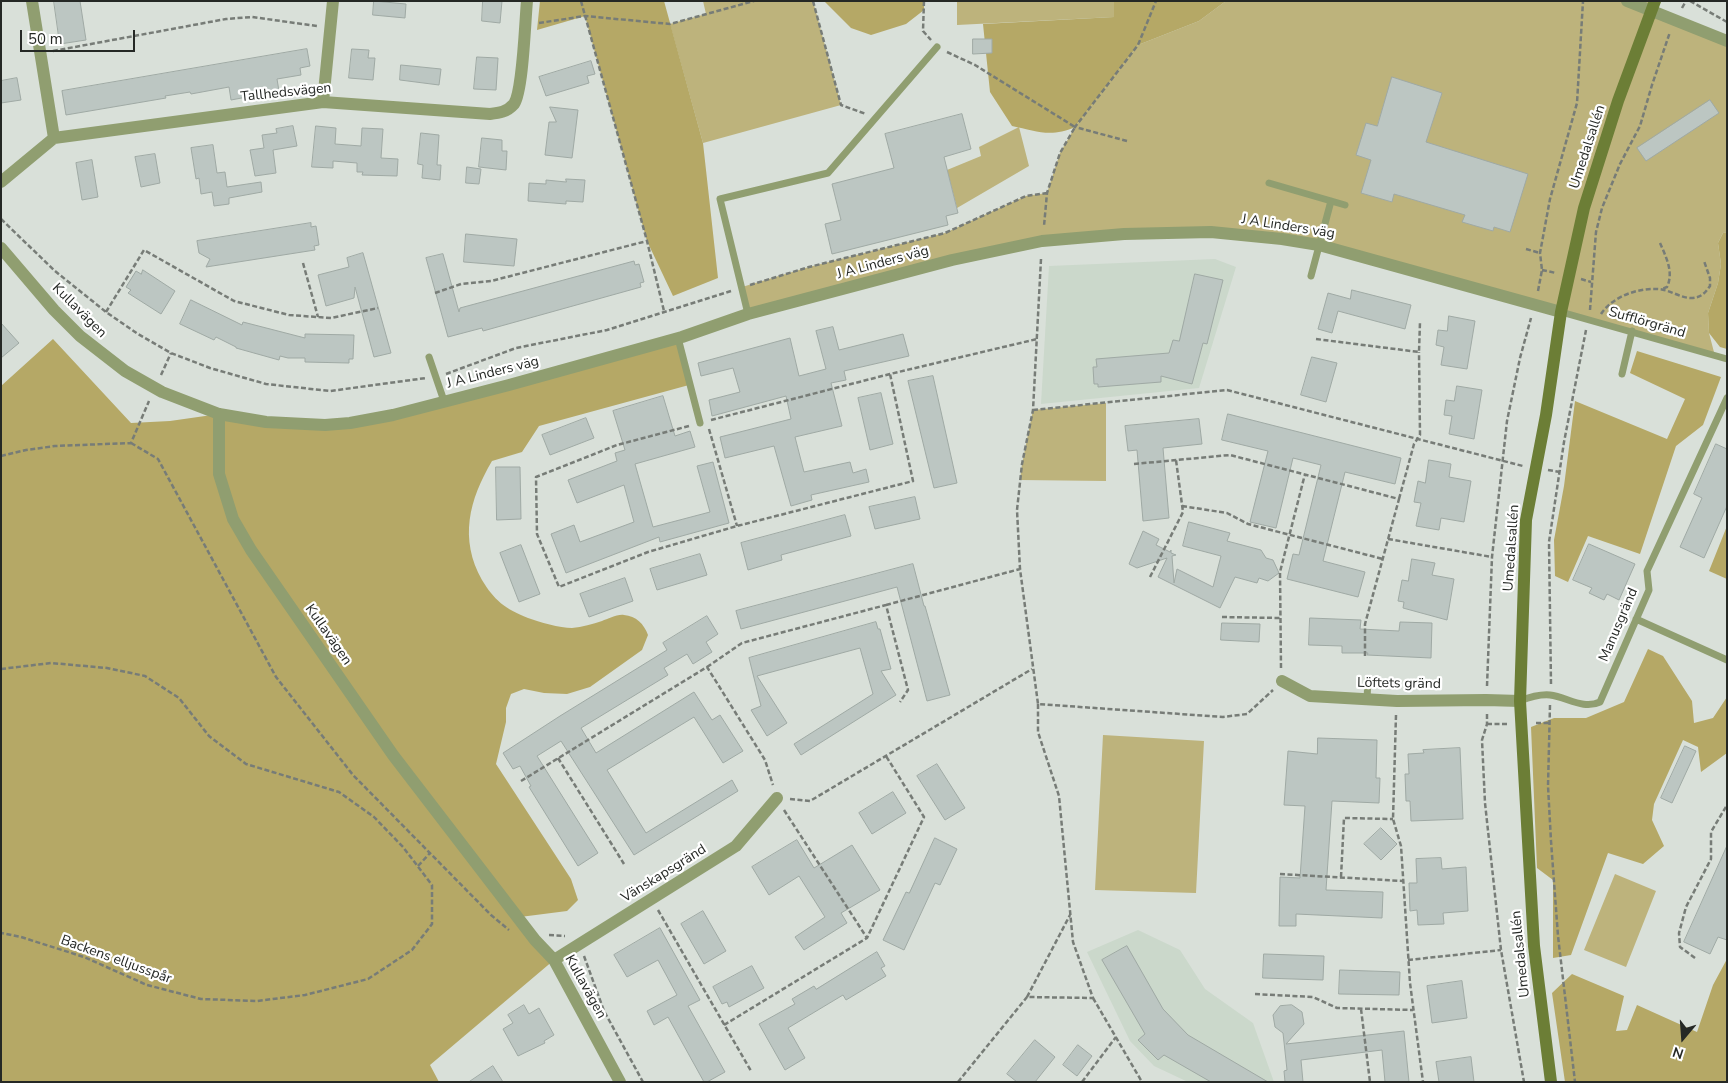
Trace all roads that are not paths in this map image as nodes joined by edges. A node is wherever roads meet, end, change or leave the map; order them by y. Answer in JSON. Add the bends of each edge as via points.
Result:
{"nodes":[{"id":1,"x":32,"y":1,"type":"edge"},
{"id":2,"x":333,"y":1,"type":"edge"},
{"id":3,"x":527,"y":1,"type":"edge"},
{"id":4,"x":1627,"y":1,"type":"edge"},
{"id":5,"x":1652,"y":6,"type":"edge"},
{"id":6,"x":1727,"y":41,"type":"edge"},
{"id":7,"x":937,"y":47,"type":"road end"},
{"id":8,"x":323,"y":102,"type":"junction"},
{"id":9,"x":54,"y":138,"type":"junction"},
{"id":10,"x":1,"y":182,"type":"edge"},
{"id":11,"x":1269,"y":183,"type":"dead end"},
{"id":12,"x":1331,"y":201,"type":"junction"},
{"id":13,"x":1345,"y":205,"type":"dead end"},
{"id":14,"x":1320,"y":245,"type":"junction"},
{"id":15,"x":1,"y":248,"type":"edge"},
{"id":16,"x":1311,"y":276,"type":"dead end"},
{"id":17,"x":1561,"y":312,"type":"junction"},
{"id":18,"x":748,"y":314,"type":"junction"},
{"id":19,"x":1632,"y":331,"type":"junction"},
{"id":20,"x":678,"y":338,"type":"junction"},
{"id":21,"x":429,"y":357,"type":"dead end"},
{"id":22,"x":1727,"y":359,"type":"edge"},
{"id":23,"x":1622,"y":374,"type":"dead end"},
{"id":24,"x":1727,"y":398,"type":"edge"},
{"id":25,"x":444,"y":401,"type":"junction"},
{"id":26,"x":218,"y":414,"type":"junction"},
{"id":27,"x":700,"y":423,"type":"road end"},
{"id":28,"x":1636,"y":619,"type":"junction"},
{"id":29,"x":1727,"y":660,"type":"edge"},
{"id":30,"x":1368,"y":679,"type":"dead end"},
{"id":31,"x":1282,"y":681,"type":"road end"},
{"id":32,"x":1367,"y":700,"type":"junction"},
{"id":33,"x":1520,"y":701,"type":"junction"},
{"id":34,"x":776,"y":798,"type":"road end"},
{"id":35,"x":554,"y":960,"type":"junction"},
{"id":36,"x":620,"y":1082,"type":"edge"},
{"id":37,"x":1551,"y":1082,"type":"edge"}],
"edges":[{"from":1,"to":9,"type":"street"},
{"from":2,"to":8,"type":"street"},
{"from":3,"to":8,"type":"street","name":"Tallhedsvägen","via":[[519,94],[510,109],[490,114]]},
{"from":4,"to":5,"type":"street"},
{"from":5,"to":6,"type":"street","via":[[1674,20]]},
{"from":5,"to":17,"type":"street","name":"Umedalsallén","via":[[1584,208]]},
{"from":7,"to":18,"type":"lane","via":[[828,173],[720,199]]},
{"from":8,"to":9,"type":"street","name":"Tallhedsvägen"},
{"from":9,"to":10,"type":"street"},
{"from":11,"to":12,"type":"lane"},
{"from":12,"to":13,"type":"lane"},
{"from":12,"to":14,"type":"lane"},
{"from":14,"to":16,"type":"lane"},
{"from":14,"to":17,"type":"street","name":"J A Linders väg"},
{"from":14,"to":18,"type":"street","name":"J A Linders väg","via":[[1211,232],[1124,234],[1042,242],[952,260]]},
{"from":15,"to":26,"type":"street","name":"Kullavägen","via":[[54,310],[100,353],[125,372],[162,392]]},
{"from":17,"to":19,"type":"lane","name":"Sufflörgränd"},
{"from":17,"to":33,"type":"street","name":"Umedalsallén","via":[[1526,520]]},
{"from":18,"to":20,"type":"street","name":"J A Linders väg"},
{"from":19,"to":22,"type":"lane","name":"Sufflörgränd"},
{"from":19,"to":23,"type":"lane"},
{"from":20,"to":25,"type":"street","name":"J A Linders väg"},
{"from":20,"to":27,"type":"lane"},
{"from":21,"to":25,"type":"lane"},
{"from":24,"to":28,"type":"lane","name":"Manusgränd","via":[[1647,571],[1649,590]]},
{"from":25,"to":26,"type":"street","name":"J A Linders väg","via":[[333,424],[266,422]]},
{"from":26,"to":35,"type":"street","name":"Kullavägen","via":[[219,474],[233,519],[252,550],[393,755]]},
{"from":28,"to":29,"type":"lane"},
{"from":28,"to":33,"type":"lane","name":"Manusgränd","via":[[1600,702],[1592,706],[1551,695],[1532,696]]},
{"from":30,"to":32,"type":"lane"},
{"from":31,"to":32,"type":"street","name":"Löftets gränd","via":[[1310,696]]},
{"from":32,"to":33,"type":"street","name":"Löftets gränd"},
{"from":33,"to":37,"type":"street","name":"Umedalsallén","via":[[1534,946]]},
{"from":34,"to":35,"type":"street","name":"Vänskapsgränd","via":[[736,846]]},
{"from":35,"to":36,"type":"street","name":"Kullavägen"}]}
